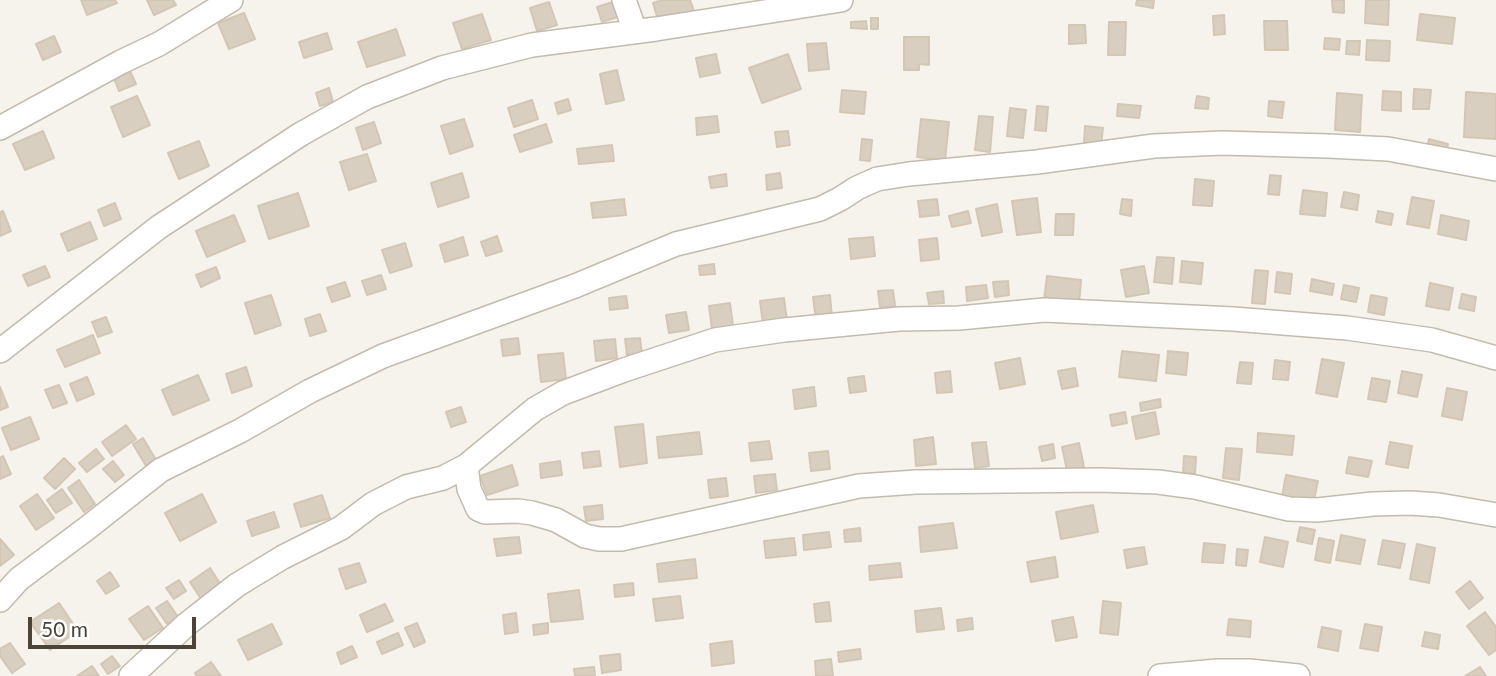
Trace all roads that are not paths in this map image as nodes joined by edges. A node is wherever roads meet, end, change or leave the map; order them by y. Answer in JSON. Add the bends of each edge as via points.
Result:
{"nodes":[{"id":1,"x":231,"y":0,"type":"edge"},
{"id":2,"x":624,"y":0,"type":"edge"},
{"id":3,"x":841,"y":0,"type":"edge"},
{"id":4,"x":635,"y":32,"type":"junction"},
{"id":5,"x":0,"y":128,"type":"edge"},
{"id":6,"x":1496,"y":169,"type":"edge"},
{"id":7,"x":0,"y":351,"type":"edge"},
{"id":8,"x":1496,"y":358,"type":"edge"},
{"id":9,"x":466,"y":467,"type":"junction"},
{"id":10,"x":1496,"y":515,"type":"edge"},
{"id":11,"x":0,"y":600,"type":"edge"},
{"id":12,"x":131,"y":676,"type":"edge"},
{"id":13,"x":1160,"y":676,"type":"edge"},
{"id":14,"x":1298,"y":676,"type":"edge"}],
"edges":[{"from":1,"to":5,"type":"street","via":[[159,44]]},
{"from":2,"to":4,"type":"street"},
{"from":3,"to":4,"type":"street"},
{"from":4,"to":7,"type":"street","via":[[532,46],[442,68],[367,97],[300,134],[159,227]]},
{"from":6,"to":11,"type":"street","via":[[1388,149],[1222,143],[1154,146],[877,179],[820,209],[676,244],[383,356],[310,391],[161,470],[19,579]]},
{"from":8,"to":9,"type":"street","via":[[1432,340],[1347,328],[1044,310],[784,330],[715,341],[563,393],[535,409]]},
{"from":9,"to":10,"type":"street","via":[[478,509],[532,513],[599,539],[621,539],[859,486],[916,482],[1158,482],[1195,486],[1289,509],[1410,503]]},
{"from":9,"to":12,"type":"street","via":[[406,487],[373,504],[341,528],[237,585]]},
{"from":13,"to":14,"type":"street","via":[[1228,671]]}]}
